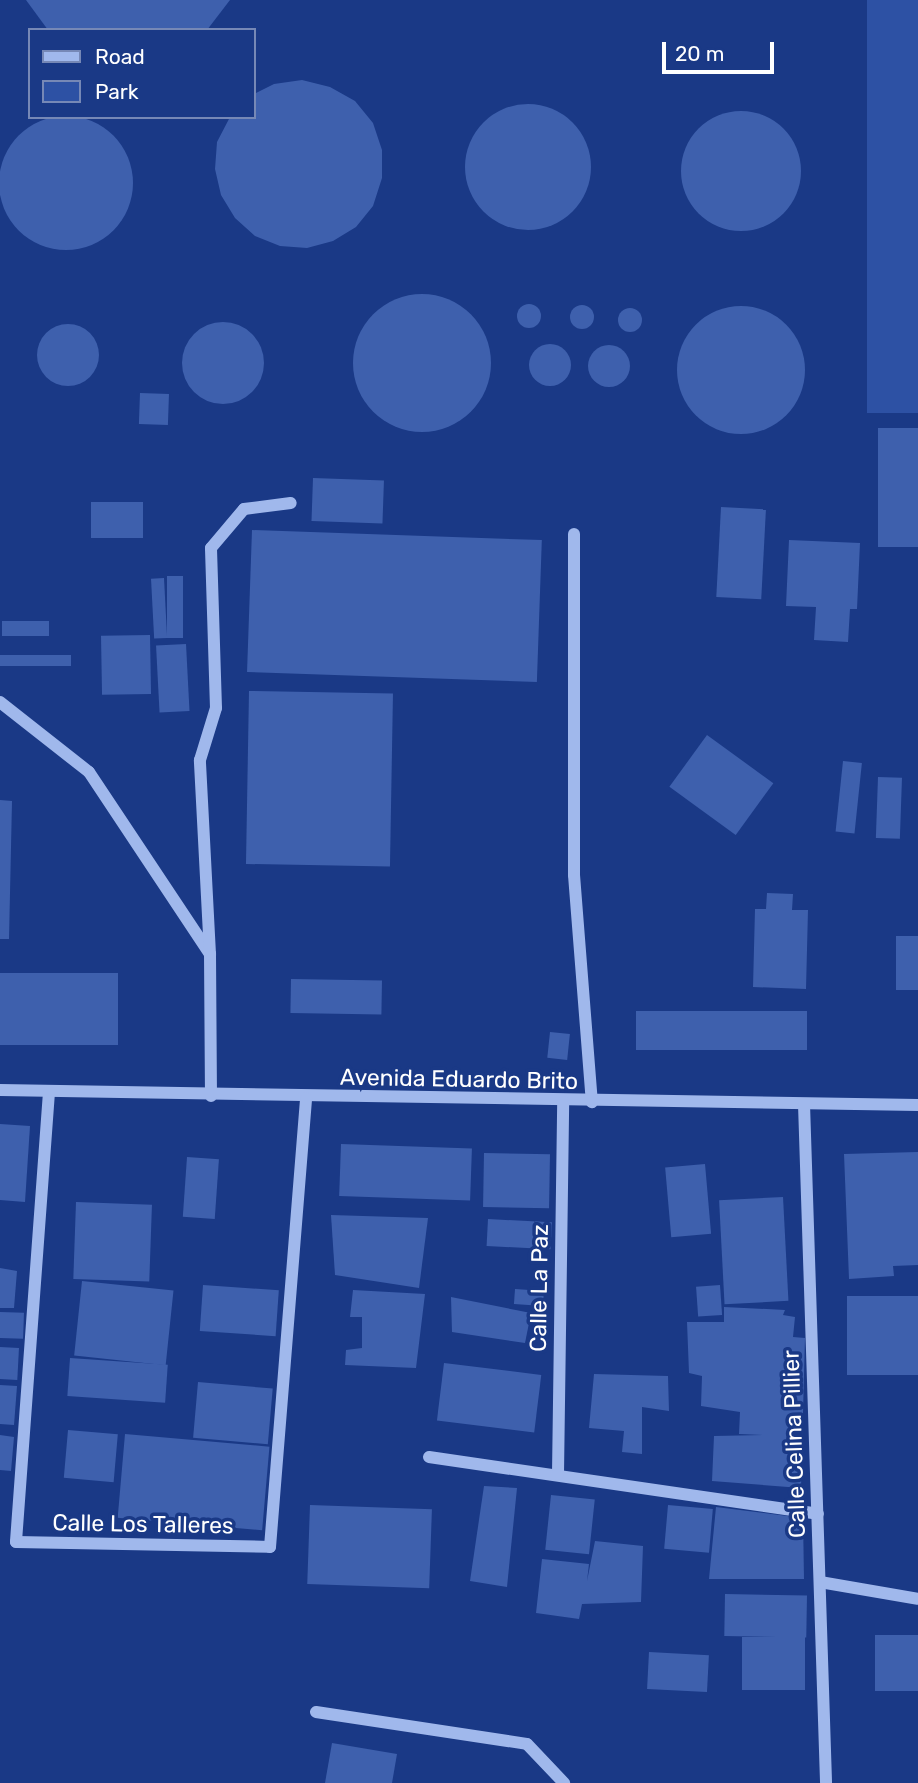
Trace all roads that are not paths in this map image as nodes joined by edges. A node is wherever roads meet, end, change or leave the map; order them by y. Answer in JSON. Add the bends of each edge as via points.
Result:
{"nodes":[{"id":1,"x":291,"y":503,"type":"dead end"},
{"id":2,"x":574,"y":534,"type":"dead end"},
{"id":3,"x":0,"y":702,"type":"edge"},
{"id":4,"x":210,"y":954,"type":"junction"},
{"id":5,"x":0,"y":1090,"type":"edge"},
{"id":6,"x":49,"y":1092,"type":"junction"},
{"id":7,"x":211,"y":1096,"type":"junction"},
{"id":8,"x":306,"y":1098,"type":"junction"},
{"id":9,"x":563,"y":1102,"type":"junction"},
{"id":10,"x":592,"y":1102,"type":"junction"},
{"id":11,"x":804,"y":1104,"type":"junction"},
{"id":12,"x":918,"y":1105,"type":"edge"},
{"id":13,"x":429,"y":1457,"type":"dead end"},
{"id":14,"x":558,"y":1474,"type":"junction"},
{"id":15,"x":818,"y":1514,"type":"junction"},
{"id":16,"x":820,"y":1582,"type":"junction"},
{"id":17,"x":918,"y":1599,"type":"edge"},
{"id":18,"x":316,"y":1712,"type":"dead end"},
{"id":19,"x":564,"y":1783,"type":"edge"},
{"id":20,"x":826,"y":1783,"type":"edge"}],
"edges":[{"from":1,"to":4,"type":"street","via":[[244,509],[211,548],[216,708],[200,760]]},
{"from":2,"to":10,"type":"street","via":[[574,875]]},
{"from":3,"to":4,"type":"street","via":[[89,772]]},
{"from":4,"to":7,"type":"street"},
{"from":5,"to":6,"type":"street","name":"Avenida Eduardo Brito"},
{"from":6,"to":7,"type":"street","name":"Avenida Eduardo Brito"},
{"from":6,"to":8,"type":"street","name":"Calle Los Talleres","via":[[16,1542],[270,1546]]},
{"from":7,"to":8,"type":"street","name":"Avenida Eduardo Brito"},
{"from":8,"to":9,"type":"street","name":"Avenida Eduardo Brito"},
{"from":9,"to":10,"type":"street","name":"Avenida Eduardo Brito"},
{"from":9,"to":14,"type":"street","name":"Calle La Paz"},
{"from":10,"to":11,"type":"street","name":"Avenida Eduardo Brito"},
{"from":11,"to":12,"type":"street","name":"Avenida Eduardo Brito"},
{"from":11,"to":15,"type":"street","name":"Calle Celina Pillier"},
{"from":13,"to":14,"type":"street"},
{"from":14,"to":15,"type":"street"},
{"from":15,"to":16,"type":"street","name":"Calle Celina Pillier"},
{"from":16,"to":17,"type":"street"},
{"from":16,"to":20,"type":"street","name":"Calle Celina Pillier"},
{"from":18,"to":19,"type":"street","via":[[527,1744]]}]}
